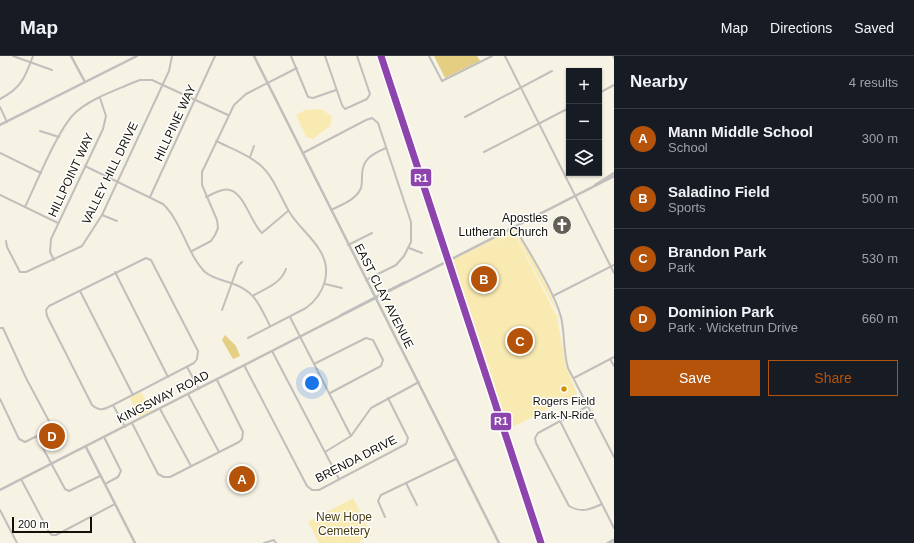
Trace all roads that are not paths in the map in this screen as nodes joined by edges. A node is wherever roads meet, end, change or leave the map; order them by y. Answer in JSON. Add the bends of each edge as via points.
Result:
{"nodes":[{"id":1,"x":13,"y":56,"type":"edge"},
{"id":2,"x":33,"y":56,"type":"edge"},
{"id":3,"x":71,"y":56,"type":"edge"},
{"id":4,"x":137,"y":56,"type":"edge"},
{"id":5,"x":172,"y":56,"type":"edge"},
{"id":6,"x":215,"y":56,"type":"edge"},
{"id":7,"x":254,"y":56,"type":"edge"},
{"id":8,"x":291,"y":56,"type":"edge"},
{"id":9,"x":325,"y":56,"type":"edge"},
{"id":10,"x":357,"y":56,"type":"edge"},
{"id":11,"x":429,"y":56,"type":"edge"},
{"id":12,"x":492,"y":56,"type":"edge"},
{"id":13,"x":505,"y":56,"type":"edge"},
{"id":14,"x":30,"y":63,"type":"junction"},
{"id":15,"x":297,"y":68,"type":"junction"},
{"id":16,"x":52,"y":70,"type":"dead end"},
{"id":17,"x":552,"y":71,"type":"dead end"},
{"id":18,"x":85,"y":82,"type":"junction"},
{"id":19,"x":267,"y":83,"type":"junction"},
{"id":20,"x":162,"y":84,"type":"junction"},
{"id":21,"x":614,"y":85,"type":"edge"},
{"id":22,"x":520,"y":87,"type":"junction"},
{"id":23,"x":336,"y":90,"type":"junction"},
{"id":24,"x":602,"y":91,"type":"edge"},
{"id":25,"x":100,"y":98,"type":"junction"},
{"id":26,"x":0,"y":99,"type":"edge"},
{"id":27,"x":196,"y":100,"type":"junction"},
{"id":28,"x":0,"y":107,"type":"edge"},
{"id":29,"x":566,"y":110,"type":"edge"},
{"id":30,"x":228,"y":115,"type":"junction"},
{"id":31,"x":465,"y":116,"type":"dead end"},
{"id":32,"x":7,"y":122,"type":"junction"},
{"id":33,"x":538,"y":124,"type":"junction"},
{"id":34,"x":0,"y":125,"type":"edge"},
{"id":35,"x":40,"y":131,"type":"dead end"},
{"id":36,"x":59,"y":137,"type":"junction"},
{"id":37,"x":216,"y":141,"type":"junction"},
{"id":38,"x":254,"y":146,"type":"dead end"},
{"id":39,"x":386,"y":148,"type":"junction"},
{"id":40,"x":484,"y":152,"type":"dead end"},
{"id":41,"x":0,"y":153,"type":"edge"},
{"id":42,"x":302,"y":153,"type":"junction"},
{"id":43,"x":250,"y":157,"type":"junction"},
{"id":44,"x":85,"y":166,"type":"junction"},
{"id":45,"x":42,"y":173,"type":"junction"},
{"id":46,"x":614,"y":173,"type":"edge"},
{"id":47,"x":614,"y":176,"type":"edge"},
{"id":48,"x":118,"y":182,"type":"junction"},
{"id":49,"x":593,"y":186,"type":"junction"},
{"id":50,"x":0,"y":195,"type":"edge"},
{"id":51,"x":575,"y":195,"type":"junction"},
{"id":52,"x":150,"y":196,"type":"junction"},
{"id":53,"x":206,"y":198,"type":"junction"},
{"id":54,"x":25,"y":207,"type":"junction"},
{"id":55,"x":331,"y":210,"type":"junction"},
{"id":56,"x":288,"y":211,"type":"junction"},
{"id":57,"x":102,"y":215,"type":"junction"},
{"id":58,"x":117,"y":222,"type":"dead end"},
{"id":59,"x":58,"y":223,"type":"junction"},
{"id":60,"x":514,"y":226,"type":"junction"},
{"id":61,"x":372,"y":233,"type":"dead end"},
{"id":62,"x":6,"y":241,"type":"dead end"},
{"id":63,"x":348,"y":245,"type":"junction"},
{"id":64,"x":409,"y":248,"type":"junction"},
{"id":65,"x":192,"y":251,"type":"junction"},
{"id":66,"x":422,"y":253,"type":"dead end"},
{"id":67,"x":54,"y":260,"type":"junction"},
{"id":68,"x":242,"y":262,"type":"dead end"},
{"id":69,"x":614,"y":265,"type":"edge"},
{"id":70,"x":611,"y":266,"type":"junction"},
{"id":71,"x":286,"y":269,"type":"dead end"},
{"id":72,"x":115,"y":272,"type":"junction"},
{"id":73,"x":614,"y":273,"type":"edge"},
{"id":74,"x":366,"y":280,"type":"junction"},
{"id":75,"x":232,"y":283,"type":"junction"},
{"id":76,"x":325,"y":284,"type":"junction"},
{"id":77,"x":342,"y":288,"type":"dead end"},
{"id":78,"x":80,"y":290,"type":"junction"},
{"id":79,"x":254,"y":295,"type":"junction"},
{"id":80,"x":552,"y":296,"type":"junction"},
{"id":81,"x":375,"y":298,"type":"junction"},
{"id":82,"x":222,"y":310,"type":"dead end"},
{"id":83,"x":290,"y":317,"type":"junction"},
{"id":84,"x":270,"y":326,"type":"junction"},
{"id":85,"x":0,"y":328,"type":"edge"},
{"id":86,"x":300,"y":337,"type":"junction"},
{"id":87,"x":248,"y":338,"type":"dead end"},
{"id":88,"x":272,"y":351,"type":"junction"},
{"id":89,"x":614,"y":358,"type":"edge"},
{"id":90,"x":610,"y":359,"type":"junction"},
{"id":91,"x":314,"y":364,"type":"junction"},
{"id":92,"x":244,"y":365,"type":"junction"},
{"id":93,"x":187,"y":366,"type":"junction"},
{"id":94,"x":614,"y":366,"type":"edge"},
{"id":95,"x":168,"y":377,"type":"junction"},
{"id":96,"x":574,"y":378,"type":"junction"},
{"id":97,"x":217,"y":380,"type":"junction"},
{"id":98,"x":419,"y":382,"type":"junction"},
{"id":99,"x":199,"y":389,"type":"junction"},
{"id":100,"x":330,"y":393,"type":"junction"},
{"id":101,"x":188,"y":394,"type":"junction"},
{"id":102,"x":133,"y":395,"type":"junction"},
{"id":103,"x":388,"y":398,"type":"junction"},
{"id":104,"x":0,"y":399,"type":"edge"},
{"id":105,"x":113,"y":405,"type":"junction"},
{"id":106,"x":588,"y":406,"type":"junction"},
{"id":107,"x":160,"y":409,"type":"junction"},
{"id":108,"x":560,"y":421,"type":"junction"},
{"id":109,"x":132,"y":423,"type":"junction"},
{"id":110,"x":125,"y":427,"type":"junction"},
{"id":111,"x":37,"y":436,"type":"junction"},
{"id":112,"x":351,"y":436,"type":"junction"},
{"id":113,"x":104,"y":437,"type":"junction"},
{"id":114,"x":86,"y":447,"type":"junction"},
{"id":115,"x":219,"y":452,"type":"junction"},
{"id":116,"x":325,"y":452,"type":"junction"},
{"id":117,"x":614,"y":457,"type":"edge"},
{"id":118,"x":457,"y":458,"type":"junction"},
{"id":119,"x":50,"y":464,"type":"junction"},
{"id":120,"x":191,"y":466,"type":"junction"},
{"id":121,"x":100,"y":476,"type":"junction"},
{"id":122,"x":21,"y":480,"type":"junction"},
{"id":123,"x":339,"y":480,"type":"junction"},
{"id":124,"x":406,"y":483,"type":"junction"},
{"id":125,"x":105,"y":484,"type":"junction"},
{"id":126,"x":0,"y":490,"type":"edge"},
{"id":127,"x":115,"y":504,"type":"junction"},
{"id":128,"x":602,"y":504,"type":"junction"},
{"id":129,"x":417,"y":505,"type":"dead end"},
{"id":130,"x":0,"y":510,"type":"edge"},
{"id":131,"x":385,"y":518,"type":"dead end"},
{"id":132,"x":614,"y":528,"type":"edge"},
{"id":133,"x":614,"y":540,"type":"edge"},
{"id":134,"x":17,"y":543,"type":"edge"},
{"id":135,"x":135,"y":543,"type":"edge"},
{"id":136,"x":264,"y":543,"type":"edge"},
{"id":137,"x":276,"y":543,"type":"edge"},
{"id":138,"x":499,"y":543,"type":"edge"},
{"id":139,"x":608,"y":543,"type":"edge"}],
"edges":[{"from":1,"to":14,"type":"street"},
{"from":2,"to":14,"type":"street"},
{"from":3,"to":18,"type":"street"},
{"from":4,"to":18,"type":"street"},
{"from":5,"to":20,"type":"street","name":"VALLEY HILL DRIVE","via":[[169,71]]},
{"from":6,"to":27,"type":"street","name":"HILLPINE WAY"},
{"from":7,"to":19,"type":"street","name":"EAST CLAY AVENUE"},
{"from":8,"to":15,"type":"street"},
{"from":9,"to":23,"type":"street"},
{"from":10,"to":23,"type":"street","via":[[370,94],[368,99],[345,109]]},
{"from":11,"to":12,"type":"street","via":[[442,81]]},
{"from":13,"to":22,"type":"street"},
{"from":14,"to":16,"type":"street"},
{"from":14,"to":26,"type":"street","via":[[20,86]]},
{"from":15,"to":19,"type":"street"},
{"from":15,"to":23,"type":"street","via":[[308,97],[313,98]]},
{"from":17,"to":22,"type":"street"},
{"from":18,"to":32,"type":"street"},
{"from":19,"to":30,"type":"street","via":[[241,98]]},
{"from":19,"to":42,"type":"street","name":"EAST CLAY AVENUE"},
{"from":20,"to":25,"type":"street","via":[[152,80],[140,80]]},
{"from":20,"to":27,"type":"street"},
{"from":20,"to":48,"type":"street","name":"VALLEY HILL DRIVE"},
{"from":21,"to":24,"type":"street"},
{"from":22,"to":31,"type":"street"},
{"from":22,"to":33,"type":"street"},
{"from":25,"to":36,"type":"street","via":[[75,113]]},
{"from":25,"to":44,"type":"street","name":"HILLPOINT WAY","via":[[106,116],[103,129]]},
{"from":27,"to":30,"type":"street"},
{"from":27,"to":52,"type":"street","name":"HILLPINE WAY"},
{"from":28,"to":32,"type":"street"},
{"from":29,"to":33,"type":"street"},
{"from":30,"to":37,"type":"street"},
{"from":32,"to":34,"type":"street"},
{"from":33,"to":40,"type":"street"},
{"from":33,"to":51,"type":"street"},
{"from":35,"to":36,"type":"street"},
{"from":36,"to":45,"type":"street"},
{"from":37,"to":43,"type":"street"},
{"from":37,"to":53,"type":"street","via":[[202,172]]},
{"from":38,"to":43,"type":"street"},
{"from":39,"to":42,"type":"street","via":[[378,123],[372,118]]},
{"from":39,"to":55,"type":"street","via":[[372,154],[366,160],[362,168],[362,187],[356,195]]},
{"from":39,"to":64,"type":"street","via":[[411,222]]},
{"from":41,"to":45,"type":"street"},
{"from":42,"to":55,"type":"street","name":"EAST CLAY AVENUE"},
{"from":43,"to":56,"type":"street","via":[[269,174]]},
{"from":44,"to":48,"type":"street"},
{"from":44,"to":59,"type":"street","name":"HILLPOINT WAY"},
{"from":45,"to":54,"type":"street"},
{"from":46,"to":49,"type":"street","name":"KINGSWAY ROAD"},
{"from":47,"to":49,"type":"street","name":"KINGSWAY ROAD"},
{"from":48,"to":52,"type":"street"},
{"from":48,"to":57,"type":"street","name":"VALLEY HILL DRIVE"},
{"from":49,"to":51,"type":"street","name":"KINGSWAY ROAD"},
{"from":50,"to":54,"type":"street"},
{"from":51,"to":60,"type":"street","name":"KINGSWAY ROAD"},
{"from":51,"to":70,"type":"street"},
{"from":52,"to":65,"type":"street","via":[[172,212]]},
{"from":53,"to":56,"type":"street","via":[[223,190],[235,192],[262,233]]},
{"from":53,"to":65,"type":"street","via":[[218,228],[211,242]]},
{"from":54,"to":59,"type":"street"},
{"from":55,"to":63,"type":"street","name":"EAST CLAY AVENUE"},
{"from":56,"to":76,"type":"street","via":[[319,248],[324,258]]},
{"from":57,"to":58,"type":"street"},
{"from":57,"to":67,"type":"street","name":"VALLEY HILL DRIVE","via":[[82,246]]},
{"from":59,"to":67,"type":"street","name":"HILLPOINT WAY","via":[[49,244]]},
{"from":60,"to":80,"type":"street"},
{"from":60,"to":81,"type":"street","name":"KINGSWAY ROAD"},
{"from":61,"to":63,"type":"street"},
{"from":62,"to":67,"type":"street","name":"VALLEY HILL DRIVE","via":[[20,272]]},
{"from":63,"to":74,"type":"street","name":"EAST CLAY AVENUE"},
{"from":64,"to":66,"type":"street"},
{"from":64,"to":74,"type":"street","via":[[396,264]]},
{"from":65,"to":75,"type":"street","via":[[206,272]]},
{"from":68,"to":75,"type":"street"},
{"from":69,"to":70,"type":"street"},
{"from":70,"to":73,"type":"street"},
{"from":70,"to":80,"type":"street"},
{"from":71,"to":79,"type":"street","via":[[278,282]]},
{"from":72,"to":78,"type":"street"},
{"from":72,"to":93,"type":"street","via":[[146,258],[151,260],[198,351],[198,360]]},
{"from":72,"to":95,"type":"street"},
{"from":74,"to":81,"type":"street","name":"EAST CLAY AVENUE"},
{"from":75,"to":79,"type":"street"},
{"from":75,"to":82,"type":"street"},
{"from":76,"to":77,"type":"street"},
{"from":76,"to":83,"type":"street","via":[[314,302]]},
{"from":78,"to":102,"type":"street"},
{"from":78,"to":105,"type":"street","via":[[49,306],[46,310],[47,316],[92,405],[97,410]]},
{"from":79,"to":84,"type":"street"},
{"from":80,"to":96,"type":"street","via":[[560,316],[565,358]]},
{"from":81,"to":86,"type":"street","name":"KINGSWAY ROAD"},
{"from":81,"to":98,"type":"street","name":"EAST CLAY AVENUE"},
{"from":83,"to":84,"type":"street"},
{"from":83,"to":86,"type":"street"},
{"from":84,"to":87,"type":"street"},
{"from":85,"to":111,"type":"street","via":[[3,328],[50,423],[49,430]]},
{"from":86,"to":88,"type":"street","name":"KINGSWAY ROAD"},
{"from":86,"to":91,"type":"street"},
{"from":88,"to":92,"type":"street","name":"KINGSWAY ROAD"},
{"from":88,"to":116,"type":"street"},
{"from":89,"to":90,"type":"street"},
{"from":90,"to":94,"type":"street"},
{"from":90,"to":96,"type":"street"},
{"from":91,"to":100,"type":"street"},
{"from":91,"to":100,"type":"street","via":[[366,338],[373,340],[380,350],[383,360],[380,366]]},
{"from":92,"to":97,"type":"street","name":"KINGSWAY ROAD"},
{"from":92,"to":123,"type":"street","name":"BRENDA DRIVE","via":[[307,486],[312,490],[319,490]]},
{"from":93,"to":95,"type":"street"},
{"from":93,"to":99,"type":"street"},
{"from":95,"to":102,"type":"street"},
{"from":96,"to":106,"type":"street"},
{"from":97,"to":99,"type":"street","name":"KINGSWAY ROAD"},
{"from":97,"to":115,"type":"street","via":[[243,432],[242,439]]},
{"from":98,"to":103,"type":"street"},
{"from":98,"to":118,"type":"street","name":"EAST CLAY AVENUE"},
{"from":99,"to":101,"type":"street","name":"KINGSWAY ROAD"},
{"from":100,"to":112,"type":"street"},
{"from":101,"to":107,"type":"street","name":"KINGSWAY ROAD"},
{"from":101,"to":115,"type":"street"},
{"from":102,"to":105,"type":"street"},
{"from":103,"to":112,"type":"street","via":[[371,408]]},
{"from":103,"to":123,"type":"street","name":"BRENDA DRIVE","via":[[408,438],[406,444]]},
{"from":104,"to":111,"type":"street","via":[[19,439],[25,442]]},
{"from":105,"to":110,"type":"street"},
{"from":106,"to":108,"type":"street"},
{"from":106,"to":117,"type":"street"},
{"from":107,"to":109,"type":"street","name":"KINGSWAY ROAD"},
{"from":107,"to":120,"type":"street"},
{"from":108,"to":128,"type":"street"},
{"from":108,"to":128,"type":"street","via":[[538,433],[536,443],[569,506],[584,511]]},
{"from":109,"to":110,"type":"street","name":"KINGSWAY ROAD"},
{"from":109,"to":120,"type":"street","via":[[158,474],[170,477]]},
{"from":110,"to":113,"type":"street","name":"KINGSWAY ROAD"},
{"from":111,"to":119,"type":"street"},
{"from":112,"to":116,"type":"street"},
{"from":113,"to":114,"type":"street","name":"KINGSWAY ROAD"},
{"from":113,"to":125,"type":"street","via":[[121,471],[118,477]]},
{"from":114,"to":119,"type":"street","name":"KINGSWAY ROAD"},
{"from":114,"to":121,"type":"street"},
{"from":115,"to":120,"type":"street"},
{"from":116,"to":123,"type":"street"},
{"from":118,"to":124,"type":"street"},
{"from":118,"to":138,"type":"street","name":"EAST CLAY AVENUE"},
{"from":119,"to":121,"type":"street","via":[[65,490],[69,491]]},
{"from":119,"to":122,"type":"street","name":"KINGSWAY ROAD"},
{"from":121,"to":125,"type":"street"},
{"from":122,"to":126,"type":"street","name":"KINGSWAY ROAD"},
{"from":122,"to":127,"type":"street","via":[[52,535]]},
{"from":124,"to":129,"type":"street"},
{"from":124,"to":131,"type":"street","via":[[381,496],[378,501]]},
{"from":125,"to":127,"type":"street"},
{"from":127,"to":135,"type":"street"},
{"from":128,"to":132,"type":"street"},
{"from":130,"to":134,"type":"street"},
{"from":133,"to":139,"type":"main road"},
{"from":136,"to":137,"type":"street","via":[[274,540]]}]}
